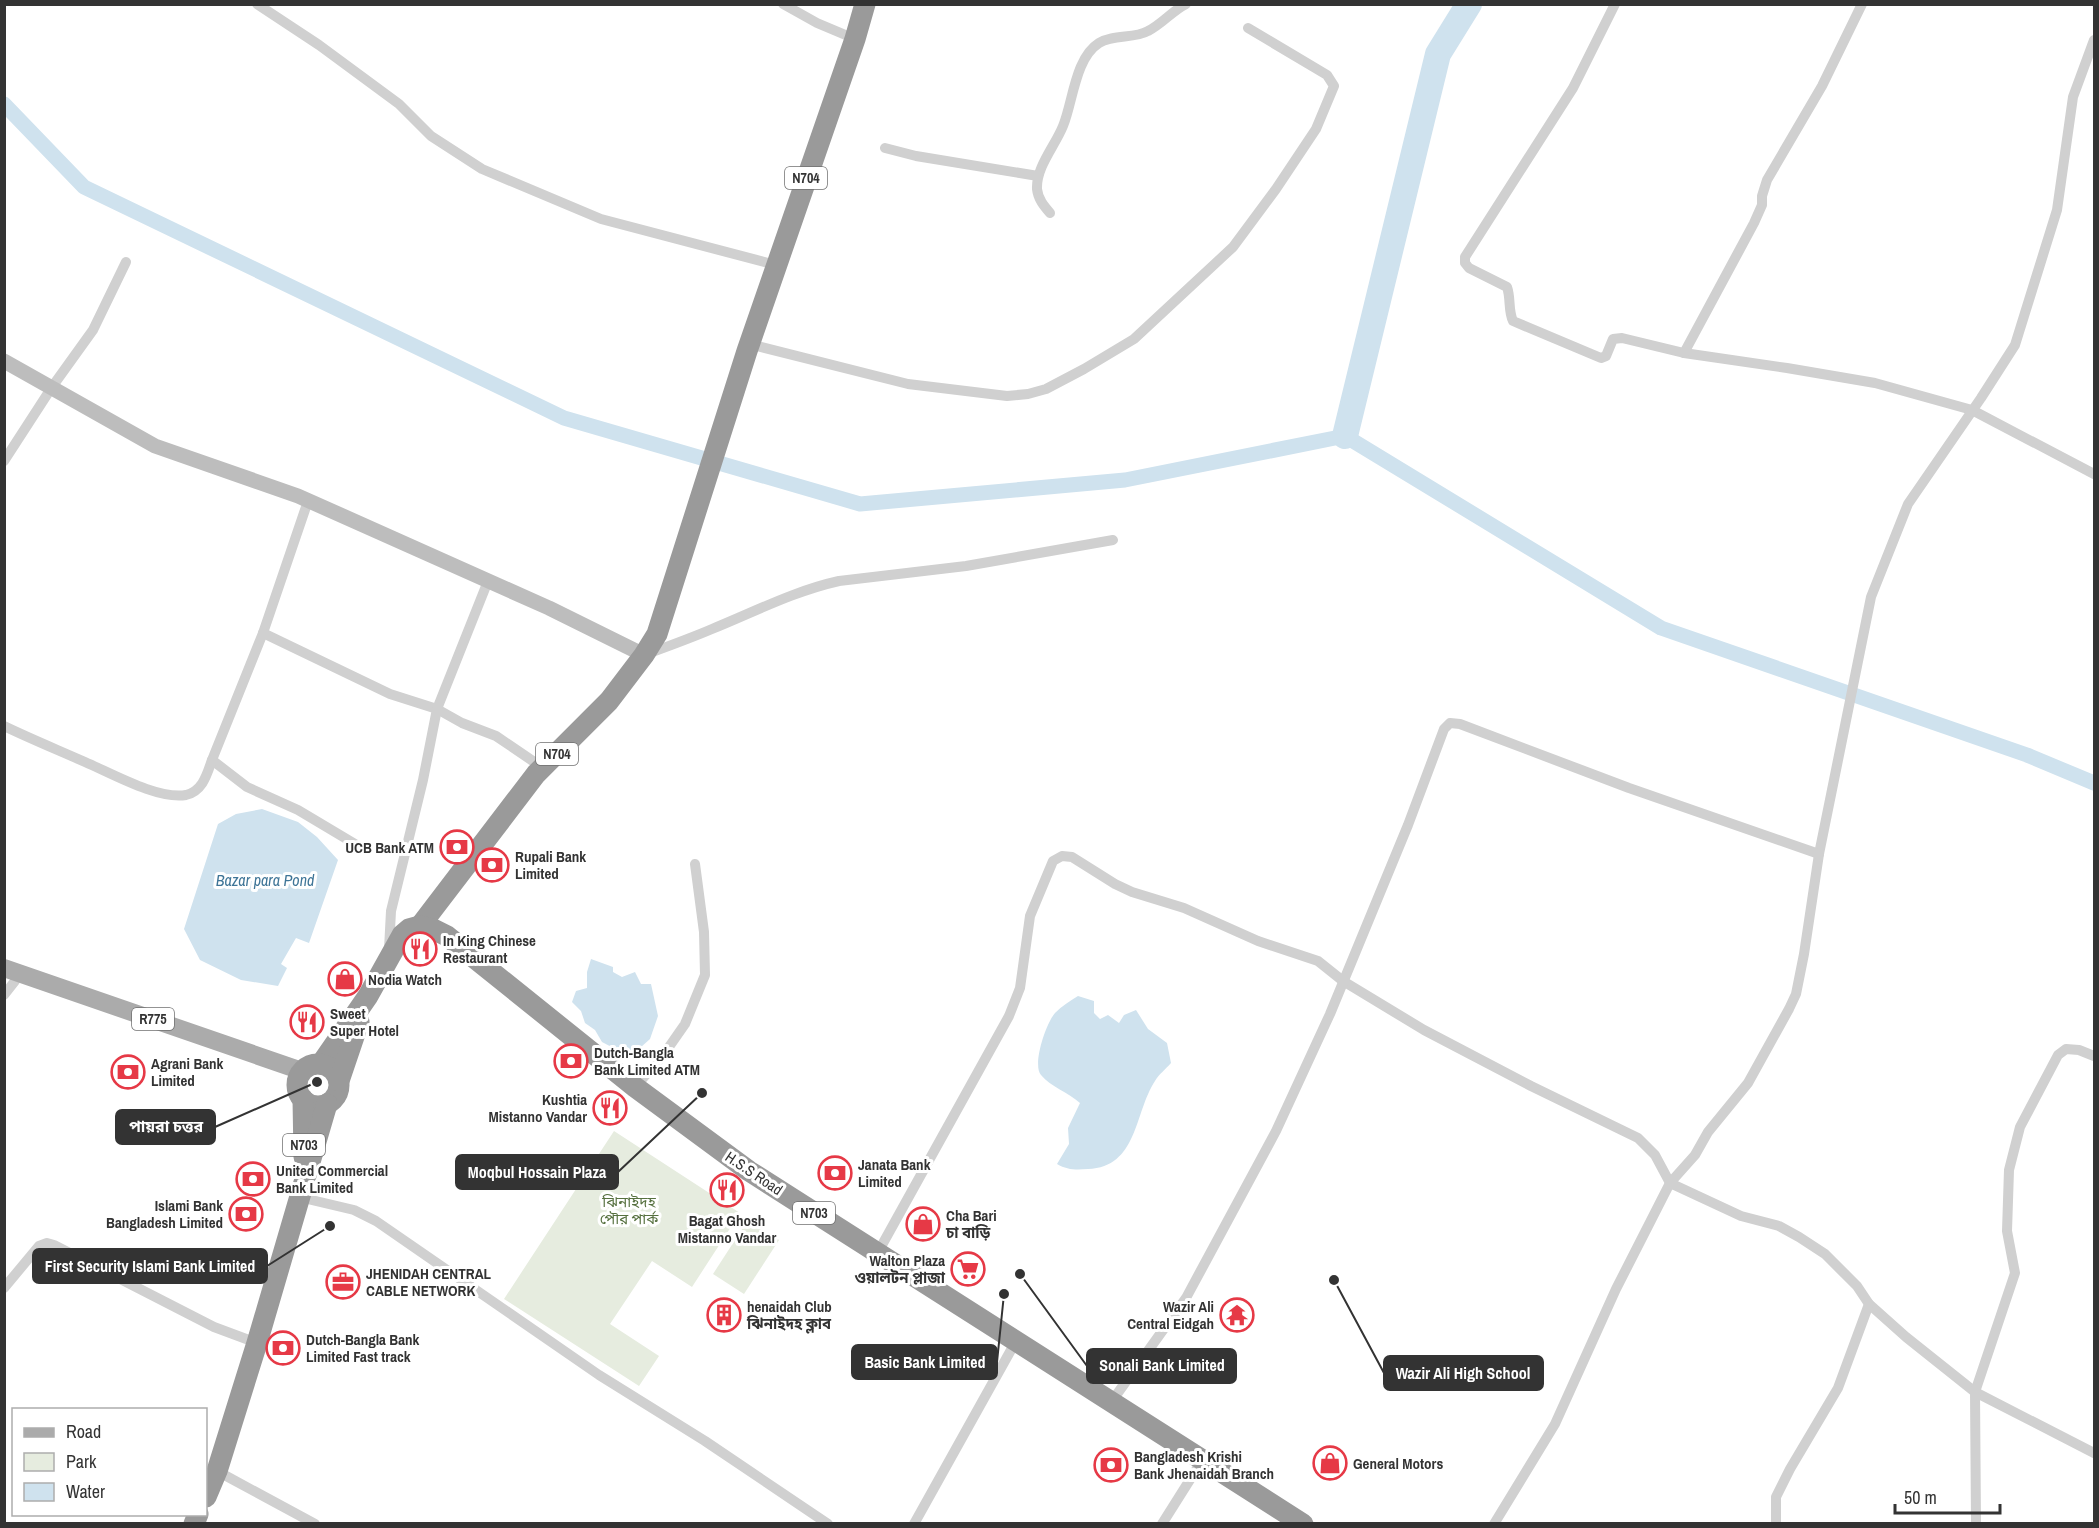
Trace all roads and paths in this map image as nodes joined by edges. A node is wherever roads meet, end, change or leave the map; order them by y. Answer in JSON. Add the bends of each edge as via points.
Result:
{"nodes":[{"id":1,"x":257,"y":4,"type":"edge"},
{"id":2,"x":783,"y":4,"type":"edge"},
{"id":3,"x":865,"y":4,"type":"edge"},
{"id":4,"x":1186,"y":4,"type":"edge"},
{"id":5,"x":1615,"y":4,"type":"edge"},
{"id":6,"x":1862,"y":4,"type":"edge"},
{"id":7,"x":1248,"y":28,"type":"dead end"},
{"id":8,"x":855,"y":39,"type":"junction"},
{"id":9,"x":2094,"y":40,"type":"edge"},
{"id":10,"x":885,"y":148,"type":"dead end"},
{"id":11,"x":1038,"y":176,"type":"junction"},
{"id":12,"x":1050,"y":213,"type":"dead end"},
{"id":13,"x":126,"y":262,"type":"dead end"},
{"id":14,"x":776,"y":265,"type":"junction"},
{"id":15,"x":748,"y":348,"type":"junction"},
{"id":16,"x":1684,"y":353,"type":"junction"},
{"id":17,"x":4,"y":361,"type":"edge"},
{"id":18,"x":52,"y":387,"type":"junction"},
{"id":19,"x":1972,"y":411,"type":"junction"},
{"id":20,"x":4,"y":461,"type":"edge"},
{"id":21,"x":2094,"y":474,"type":"edge"},
{"id":22,"x":308,"y":501,"type":"junction"},
{"id":23,"x":1113,"y":540,"type":"dead end"},
{"id":24,"x":488,"y":581,"type":"junction"},
{"id":25,"x":263,"y":633,"type":"junction"},
{"id":26,"x":644,"y":655,"type":"junction"},
{"id":27,"x":437,"y":709,"type":"junction"},
{"id":28,"x":4,"y":726,"type":"edge"},
{"id":29,"x":212,"y":760,"type":"junction"},
{"id":30,"x":543,"y":768,"type":"junction"},
{"id":31,"x":355,"y":844,"type":"dead end"},
{"id":32,"x":1819,"y":854,"type":"junction"},
{"id":33,"x":695,"y":864,"type":"dead end"},
{"id":34,"x":420,"y":926,"type":"junction"},
{"id":35,"x":388,"y":958,"type":"junction"},
{"id":36,"x":7,"y":980,"type":"edge"},
{"id":37,"x":1343,"y":981,"type":"junction"},
{"id":38,"x":368,"y":996,"type":"junction"},
{"id":39,"x":2094,"y":1056,"type":"edge"},
{"id":40,"x":306,"y":1079,"type":"junction"},
{"id":41,"x":339,"y":1081,"type":"junction"},
{"id":42,"x":635,"y":1087,"type":"junction"},
{"id":43,"x":327,"y":1104,"type":"junction"},
{"id":44,"x":1670,"y":1183,"type":"junction"},
{"id":45,"x":300,"y":1194,"type":"junction"},
{"id":46,"x":877,"y":1254,"type":"junction"},
{"id":47,"x":4,"y":1288,"type":"edge"},
{"id":48,"x":1869,"y":1304,"type":"junction"},
{"id":49,"x":1016,"y":1341,"type":"junction"},
{"id":50,"x":257,"y":1343,"type":"junction"},
{"id":51,"x":1975,"y":1392,"type":"junction"},
{"id":52,"x":1112,"y":1401,"type":"junction"},
{"id":53,"x":2094,"y":1453,"type":"edge"},
{"id":54,"x":1203,"y":1460,"type":"junction"},
{"id":55,"x":217,"y":1471,"type":"junction"},
{"id":56,"x":207,"y":1495,"type":"edge"},
{"id":57,"x":315,"y":1524,"type":"edge"},
{"id":58,"x":828,"y":1524,"type":"edge"},
{"id":59,"x":914,"y":1524,"type":"edge"},
{"id":60,"x":1162,"y":1524,"type":"edge"},
{"id":61,"x":1303,"y":1524,"type":"edge"},
{"id":62,"x":1494,"y":1524,"type":"edge"},
{"id":63,"x":1776,"y":1524,"type":"edge"},
{"id":64,"x":1976,"y":1524,"type":"edge"}],
"edges":[{"from":1,"to":14,"type":"street","via":[[399,104],[431,136],[482,170],[602,219]]},
{"from":2,"to":8,"type":"street"},
{"from":3,"to":8,"type":"highway","number":"N704"},
{"from":4,"to":11,"type":"street","via":[[1147,32],[1100,42],[1088,54],[1064,124]]},
{"from":5,"to":16,"type":"street","via":[[1573,88],[1516,174],[1465,263],[1508,287],[1513,321],[1601,358],[1617,338]]},
{"from":6,"to":16,"type":"street","via":[[1822,86],[1767,180],[1754,224]]},
{"from":7,"to":15,"type":"street","via":[[1327,75],[1334,86],[1326,108],[1276,189],[1233,247],[1134,339],[1046,388],[1007,396],[908,384]]},
{"from":8,"to":14,"type":"highway","number":"N704"},
{"from":9,"to":19,"type":"street","via":[[2073,97],[2057,210],[2015,345]]},
{"from":10,"to":11,"type":"street"},
{"from":11,"to":12,"type":"street","via":[[1039,199]]},
{"from":13,"to":18,"type":"street","via":[[93,330]]},
{"from":14,"to":15,"type":"highway","number":"N704"},
{"from":15,"to":26,"type":"highway","number":"N704","via":[[657,634]]},
{"from":16,"to":19,"type":"street","via":[[1875,383]]},
{"from":17,"to":18,"type":"street"},
{"from":18,"to":20,"type":"street"},
{"from":18,"to":22,"type":"street","via":[[155,446]]},
{"from":19,"to":21,"type":"street"},
{"from":19,"to":32,"type":"street","via":[[1908,504],[1871,597]]},
{"from":22,"to":24,"type":"street"},
{"from":22,"to":25,"type":"street"},
{"from":23,"to":26,"type":"street","via":[[966,566],[821,585]]},
{"from":24,"to":26,"type":"street"},
{"from":24,"to":27,"type":"street"},
{"from":25,"to":27,"type":"street","via":[[390,694]]},
{"from":25,"to":29,"type":"street"},
{"from":26,"to":30,"type":"highway","number":"N704","via":[[609,700]]},
{"from":27,"to":30,"type":"street","via":[[496,736]]},
{"from":27,"to":35,"type":"street","via":[[391,911]]},
{"from":28,"to":29,"type":"street","via":[[120,779],[165,794],[186,795],[199,788]]},
{"from":29,"to":31,"type":"street","via":[[247,787]]},
{"from":30,"to":34,"type":"highway","number":"N704"},
{"from":32,"to":37,"type":"street","via":[[1450,723],[1444,729]]},
{"from":32,"to":44,"type":"street","via":[[1800,978],[1790,1009],[1748,1083]]},
{"from":33,"to":42,"type":"street","via":[[705,975],[685,1024]]},
{"from":34,"to":35,"type":"highway","number":"N703","via":[[402,935]]},
{"from":34,"to":42,"type":"highway","name":"H.S.S Road","number":"N703","via":[[447,936]]},
{"from":35,"to":38,"type":"highway","number":"N703"},
{"from":36,"to":40,"type":"main road","number":"R775"},
{"from":37,"to":44,"type":"street","via":[[1434,1035],[1638,1138],[1655,1155]]},
{"from":37,"to":46,"type":"street","via":[[1317,961],[1258,941],[1184,908],[1132,892],[1072,857],[1062,856],[1053,861],[1030,916],[1020,988],[1009,1016]]},
{"from":37,"to":52,"type":"street","via":[[1276,1131],[1203,1269]]},
{"from":38,"to":40,"type":"highway","number":"N703"},
{"from":38,"to":41,"type":"highway","number":"N703"},
{"from":39,"to":51,"type":"street","via":[[2066,1049],[2058,1055],[2020,1127],[2009,1170],[2007,1231],[2015,1273]]},
{"from":40,"to":41,"type":"highway","via":[[335,1072]]},
{"from":40,"to":43,"type":"highway","via":[[312,1105]]},
{"from":40,"to":45,"type":"highway","number":"N703"},
{"from":41,"to":43,"type":"highway","number":"N703","via":[[338,1092]]},
{"from":42,"to":46,"type":"highway","name":"H.S.S Road","number":"N703","via":[[749,1171]]},
{"from":43,"to":45,"type":"highway","number":"N703"},
{"from":44,"to":48,"type":"street","via":[[1741,1216],[1779,1226],[1799,1237],[1836,1264]]},
{"from":44,"to":62,"type":"street","via":[[1616,1289],[1556,1424]]},
{"from":45,"to":50,"type":"highway","number":"N703"},
{"from":45,"to":58,"type":"street","via":[[354,1210],[376,1221],[599,1375]]},
{"from":46,"to":49,"type":"highway","name":"H.S.S Road","number":"N703"},
{"from":47,"to":50,"type":"street","via":[[39,1246],[54,1245],[214,1327]]},
{"from":48,"to":51,"type":"street"},
{"from":48,"to":63,"type":"street","via":[[1838,1388],[1776,1497]]},
{"from":49,"to":52,"type":"highway","name":"H.S.S Road","number":"N703"},
{"from":49,"to":59,"type":"street"},
{"from":50,"to":55,"type":"highway","number":"N703"},
{"from":51,"to":53,"type":"street"},
{"from":51,"to":64,"type":"street"},
{"from":52,"to":54,"type":"highway","name":"H.S.S Road","number":"N703"},
{"from":54,"to":60,"type":"street"},
{"from":54,"to":61,"type":"highway","name":"H.S.S Road","number":"N703"},
{"from":55,"to":56,"type":"highway","number":"N703"},
{"from":55,"to":57,"type":"street"}]}
